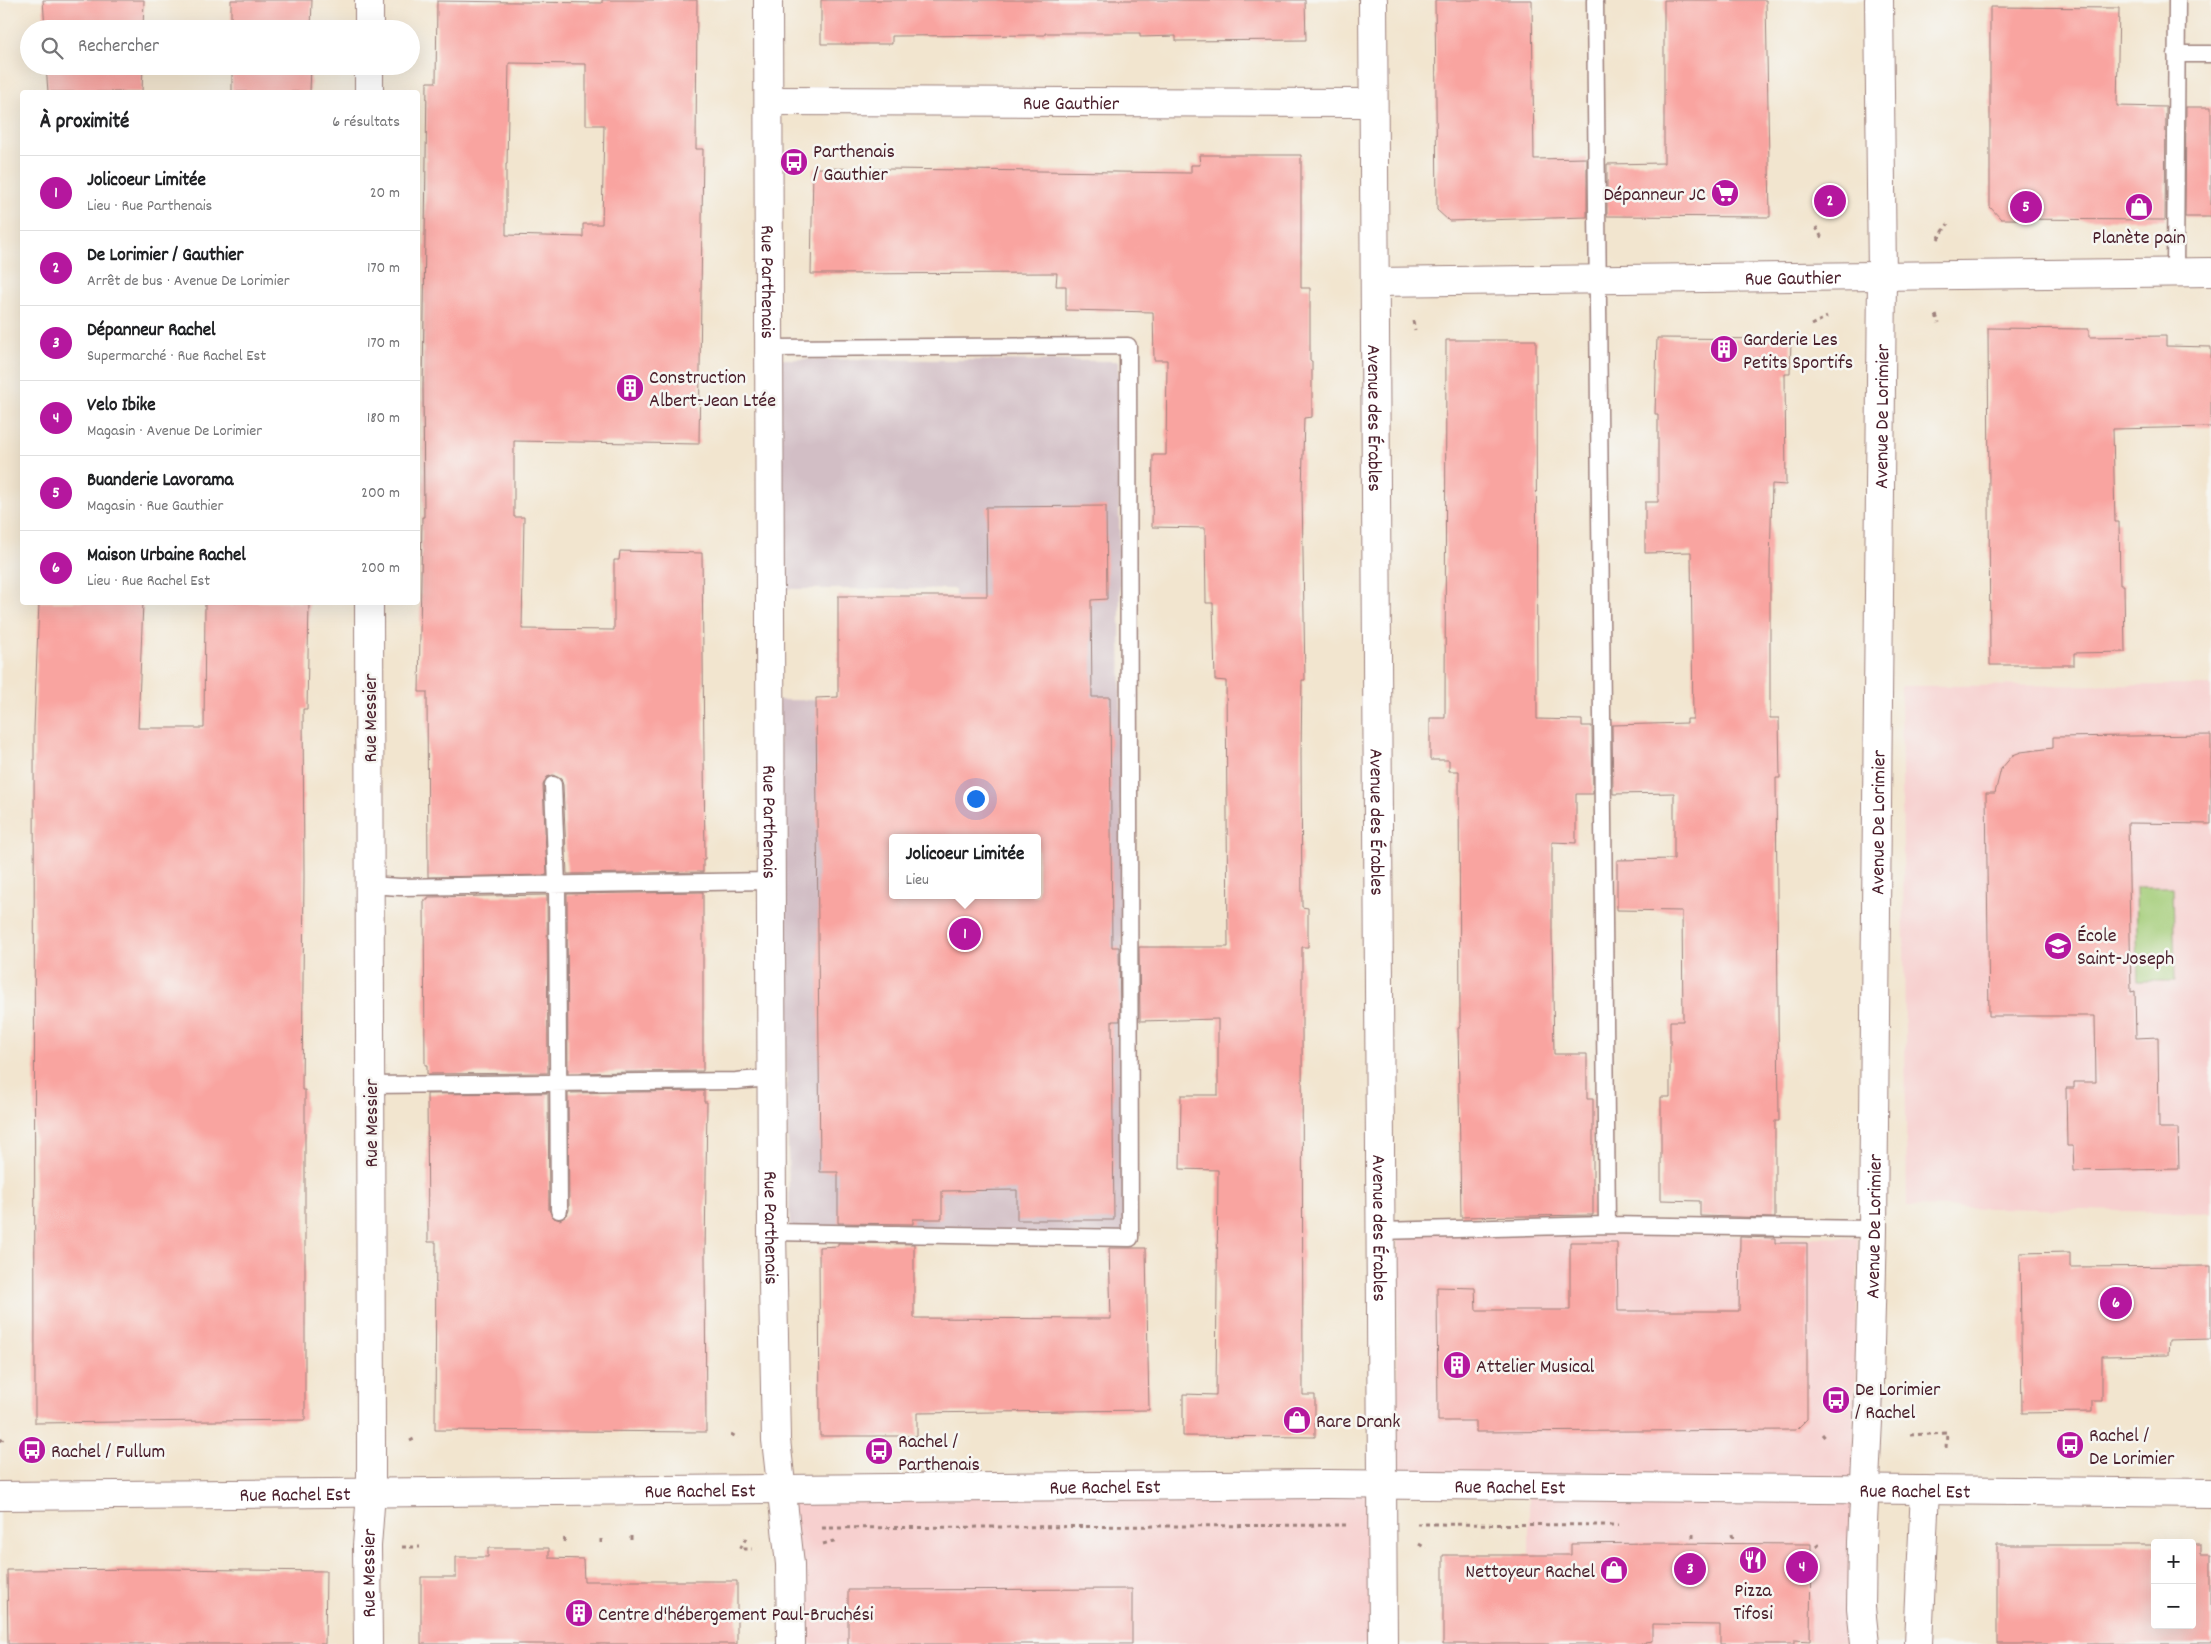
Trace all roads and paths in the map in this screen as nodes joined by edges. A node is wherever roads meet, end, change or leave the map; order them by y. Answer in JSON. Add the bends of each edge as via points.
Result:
{"nodes":[{"id":1,"x":369,"y":0,"type":"edge"},
{"id":2,"x":768,"y":0,"type":"edge"},
{"id":3,"x":1373,"y":0,"type":"edge"},
{"id":4,"x":1595,"y":0,"type":"edge"},
{"id":5,"x":1879,"y":0,"type":"edge"},
{"id":6,"x":2177,"y":0,"type":"edge"},
{"id":7,"x":369,"y":20,"type":"edge"},
{"id":8,"x":2176,"y":54,"type":"junction"},
{"id":9,"x":2211,"y":54,"type":"edge"},
{"id":10,"x":369,"y":75,"type":"edge"},
{"id":11,"x":369,"y":90,"type":"edge"},
{"id":12,"x":769,"y":101,"type":"junction"},
{"id":13,"x":1373,"y":103,"type":"junction"},
{"id":14,"x":1948,"y":224,"type":"dead end"},
{"id":15,"x":1816,"y":227,"type":"dead end"},
{"id":16,"x":1938,"y":238,"type":"dead end"},
{"id":17,"x":1823,"y":240,"type":"dead end"},
{"id":18,"x":2175,"y":272,"type":"junction"},
{"id":19,"x":2211,"y":272,"type":"edge"},
{"id":20,"x":1882,"y":277,"type":"junction"},
{"id":21,"x":1599,"y":279,"type":"junction"},
{"id":22,"x":1375,"y":282,"type":"junction"},
{"id":23,"x":1936,"y":315,"type":"dead end"},
{"id":24,"x":1827,"y":317,"type":"dead end"},
{"id":25,"x":1939,"y":323,"type":"dead end"},
{"id":26,"x":1811,"y":325,"type":"dead end"},
{"id":27,"x":770,"y":348,"type":"junction"},
{"id":28,"x":370,"y":605,"type":"edge"},
{"id":29,"x":554,"y":784,"type":"dead end"},
{"id":30,"x":771,"y":881,"type":"junction"},
{"id":31,"x":370,"y":885,"type":"junction"},
{"id":32,"x":556,"y":885,"type":"junction"},
{"id":33,"x":771,"y":1078,"type":"junction"},
{"id":34,"x":558,"y":1083,"type":"junction"},
{"id":35,"x":370,"y":1085,"type":"junction"},
{"id":36,"x":559,"y":1210,"type":"dead end"},
{"id":37,"x":1606,"y":1225,"type":"junction"},
{"id":38,"x":1873,"y":1229,"type":"junction"},
{"id":39,"x":1380,"y":1231,"type":"junction"},
{"id":40,"x":772,"y":1232,"type":"junction"},
{"id":41,"x":731,"y":1434,"type":"dead end"},
{"id":42,"x":1822,"y":1434,"type":"dead end"},
{"id":43,"x":1910,"y":1435,"type":"dead end"},
{"id":44,"x":4,"y":1438,"type":"dead end"},
{"id":45,"x":414,"y":1438,"type":"dead end"},
{"id":46,"x":738,"y":1438,"type":"dead end"},
{"id":47,"x":1827,"y":1440,"type":"dead end"},
{"id":48,"x":0,"y":1441,"type":"edge"},
{"id":49,"x":410,"y":1441,"type":"dead end"},
{"id":50,"x":1946,"y":1448,"type":"dead end"},
{"id":51,"x":1382,"y":1485,"type":"junction"},
{"id":52,"x":1864,"y":1489,"type":"junction"},
{"id":53,"x":783,"y":1490,"type":"junction"},
{"id":54,"x":1925,"y":1490,"type":"junction"},
{"id":55,"x":371,"y":1493,"type":"junction"},
{"id":56,"x":2211,"y":1493,"type":"edge"},
{"id":57,"x":0,"y":1496,"type":"edge"},
{"id":58,"x":1383,"y":1525,"type":"junction"},
{"id":59,"x":1624,"y":1526,"type":"dead end"},
{"id":60,"x":787,"y":1528,"type":"junction"},
{"id":61,"x":1693,"y":1534,"type":"dead end"},
{"id":62,"x":1732,"y":1534,"type":"dead end"},
{"id":63,"x":565,"y":1536,"type":"dead end"},
{"id":64,"x":631,"y":1536,"type":"dead end"},
{"id":65,"x":601,"y":1537,"type":"dead end"},
{"id":66,"x":1733,"y":1539,"type":"dead end"},
{"id":67,"x":1694,"y":1540,"type":"dead end"},
{"id":68,"x":564,"y":1542,"type":"dead end"},
{"id":69,"x":631,"y":1542,"type":"dead end"},
{"id":70,"x":600,"y":1543,"type":"dead end"},
{"id":71,"x":1822,"y":1543,"type":"dead end"},
{"id":72,"x":399,"y":1547,"type":"dead end"},
{"id":73,"x":420,"y":1547,"type":"dead end"},
{"id":74,"x":1816,"y":1547,"type":"dead end"},
{"id":75,"x":368,"y":1644,"type":"edge"},
{"id":76,"x":790,"y":1644,"type":"edge"},
{"id":77,"x":1383,"y":1644,"type":"edge"},
{"id":78,"x":1865,"y":1644,"type":"edge"},
{"id":79,"x":1918,"y":1644,"type":"edge"}],
"edges":[{"from":1,"to":7,"type":"street"},
{"from":2,"to":12,"type":"street","name":"Rue Parthenais"},
{"from":3,"to":13,"type":"street","name":"Avenue des Érables"},
{"from":4,"to":21,"type":"lane"},
{"from":5,"to":20,"type":"street","name":"Avenue De Lorimier"},
{"from":6,"to":8,"type":"lane"},
{"from":8,"to":9,"type":"lane"},
{"from":8,"to":18,"type":"lane"},
{"from":10,"to":11,"type":"street"},
{"from":12,"to":13,"type":"street","name":"Rue Gauthier"},
{"from":12,"to":27,"type":"street","name":"Rue Parthenais"},
{"from":13,"to":22,"type":"street","name":"Avenue des Érables"},
{"from":14,"to":16,"type":"path"},
{"from":15,"to":17,"type":"path"},
{"from":18,"to":19,"type":"street","name":"Rue Gauthier"},
{"from":18,"to":20,"type":"street","name":"Rue Gauthier"},
{"from":20,"to":21,"type":"street","name":"Rue Gauthier"},
{"from":20,"to":38,"type":"street","name":"Avenue De Lorimier"},
{"from":21,"to":22,"type":"street","name":"Rue Gauthier"},
{"from":21,"to":37,"type":"lane"},
{"from":22,"to":39,"type":"street","name":"Avenue des Érables"},
{"from":23,"to":25,"type":"path"},
{"from":24,"to":26,"type":"path"},
{"from":27,"to":30,"type":"street","name":"Rue Parthenais"},
{"from":27,"to":40,"type":"lane","via":[[1128,346],[1130,1238]]},
{"from":28,"to":31,"type":"street","name":"Rue Messier"},
{"from":29,"to":32,"type":"lane"},
{"from":30,"to":32,"type":"lane"},
{"from":30,"to":33,"type":"street","name":"Rue Parthenais"},
{"from":31,"to":32,"type":"lane"},
{"from":31,"to":35,"type":"street","name":"Rue Messier"},
{"from":32,"to":34,"type":"lane"},
{"from":33,"to":34,"type":"lane"},
{"from":33,"to":40,"type":"street","name":"Rue Parthenais"},
{"from":34,"to":35,"type":"lane"},
{"from":34,"to":36,"type":"lane"},
{"from":35,"to":55,"type":"street","name":"Rue Messier"},
{"from":37,"to":38,"type":"lane"},
{"from":37,"to":39,"type":"lane"},
{"from":38,"to":52,"type":"street","name":"Avenue De Lorimier"},
{"from":39,"to":51,"type":"street","name":"Avenue des Érables"},
{"from":40,"to":53,"type":"street","name":"Rue Parthenais","via":[[776,1440]]},
{"from":41,"to":46,"type":"path"},
{"from":42,"to":47,"type":"path"},
{"from":43,"to":50,"type":"path","via":[[1947,1433]]},
{"from":44,"to":48,"type":"path"},
{"from":45,"to":49,"type":"path"},
{"from":51,"to":52,"type":"street","name":"Rue Rachel Est"},
{"from":51,"to":53,"type":"street","name":"Rue Rachel Est"},
{"from":51,"to":58,"type":"street","name":"Avenue des Érables"},
{"from":52,"to":54,"type":"street","name":"Rue Rachel Est"},
{"from":52,"to":78,"type":"street","name":"Avenue De Lorimier","via":[[1862,1608]]},
{"from":53,"to":55,"type":"street","name":"Rue Rachel Est"},
{"from":53,"to":60,"type":"street","name":"Rue Parthenais"},
{"from":54,"to":56,"type":"street","name":"Rue Rachel Est"},
{"from":54,"to":79,"type":"street"},
{"from":55,"to":57,"type":"street","name":"Rue Rachel Est"},
{"from":55,"to":75,"type":"street","name":"Rue Messier","via":[[367,1546]]},
{"from":58,"to":59,"type":"path","name":"Rue Rachel Est"},
{"from":58,"to":60,"type":"path","name":"Rue Rachel Est"},
{"from":58,"to":77,"type":"street","name":"Avenue des Érables"},
{"from":60,"to":76,"type":"street","name":"Rue Parthenais"},
{"from":61,"to":67,"type":"path"},
{"from":62,"to":66,"type":"path"},
{"from":63,"to":68,"type":"path"},
{"from":64,"to":69,"type":"path"},
{"from":65,"to":70,"type":"path"},
{"from":71,"to":74,"type":"path"},
{"from":72,"to":73,"type":"path"}]}
